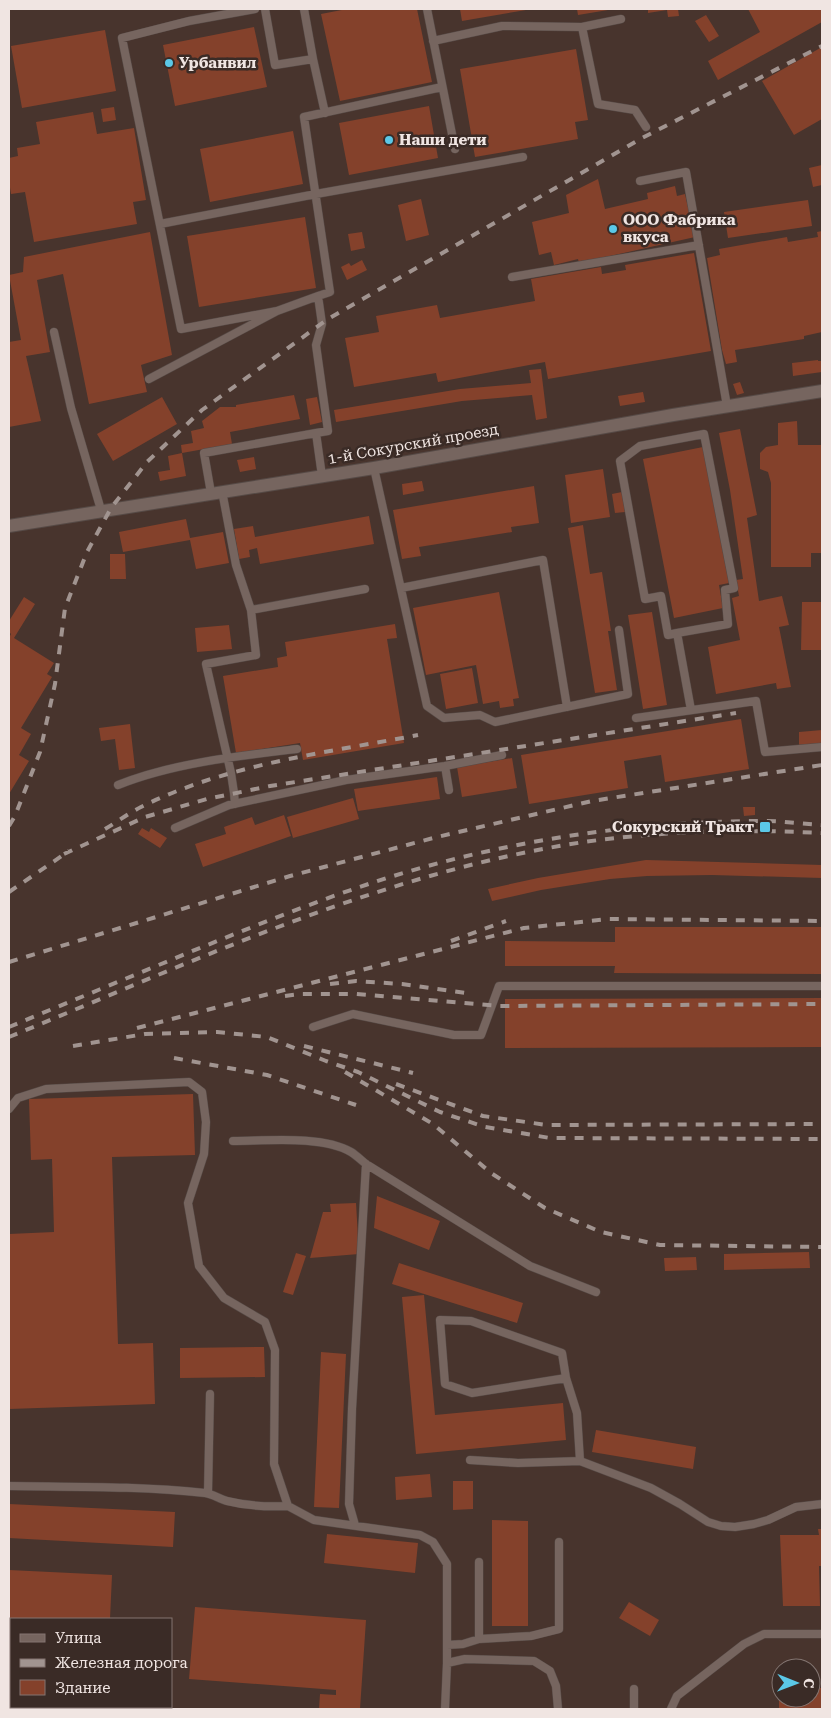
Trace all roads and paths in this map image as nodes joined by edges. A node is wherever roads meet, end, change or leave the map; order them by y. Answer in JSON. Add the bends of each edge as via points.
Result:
{"nodes":[{"id":1,"x":255,"y":9,"type":"edge"},
{"id":2,"x":266,"y":9,"type":"edge"},
{"id":3,"x":304,"y":9,"type":"edge"},
{"id":4,"x":426,"y":9,"type":"edge"},
{"id":5,"x":621,"y":19,"type":"dead end"},
{"id":6,"x":582,"y":27,"type":"junction"},
{"id":7,"x":433,"y":41,"type":"junction"},
{"id":8,"x":313,"y":59,"type":"junction"},
{"id":9,"x":442,"y":87,"type":"junction"},
{"id":10,"x":325,"y":112,"type":"junction"},
{"id":11,"x":646,"y":128,"type":"dead end"},
{"id":12,"x":455,"y":149,"type":"dead end"},
{"id":13,"x":523,"y":157,"type":"dead end"},
{"id":14,"x":640,"y":181,"type":"dead end"},
{"id":15,"x":316,"y":194,"type":"junction"},
{"id":16,"x":160,"y":224,"type":"junction"},
{"id":17,"x":699,"y":245,"type":"junction"},
{"id":18,"x":512,"y":277,"type":"dead end"},
{"id":19,"x":318,"y":296,"type":"junction"},
{"id":20,"x":277,"y":311,"type":"junction"},
{"id":21,"x":54,"y":332,"type":"dead end"},
{"id":22,"x":149,"y":379,"type":"dead end"},
{"id":23,"x":822,"y":391,"type":"edge"},
{"id":24,"x":727,"y":406,"type":"junction"},
{"id":25,"x":316,"y":432,"type":"junction"},
{"id":26,"x":374,"y":468,"type":"junction"},
{"id":27,"x":322,"y":476,"type":"junction"},
{"id":28,"x":217,"y":492,"type":"junction"},
{"id":29,"x":100,"y":510,"type":"junction"},
{"id":30,"x":9,"y":526,"type":"edge"},
{"id":31,"x":401,"y":588,"type":"junction"},
{"id":32,"x":365,"y":589,"type":"dead end"},
{"id":33,"x":251,"y":610,"type":"junction"},
{"id":34,"x":619,"y":630,"type":"dead end"},
{"id":35,"x":677,"y":633,"type":"junction"},
{"id":36,"x":567,"y":707,"type":"junction"},
{"id":37,"x":691,"y":710,"type":"junction"},
{"id":38,"x":636,"y":718,"type":"dead end"},
{"id":39,"x":822,"y":747,"type":"edge"},
{"id":40,"x":297,"y":749,"type":"dead end"},
{"id":41,"x":502,"y":755,"type":"dead end"},
{"id":42,"x":227,"y":758,"type":"junction"},
{"id":43,"x":445,"y":766,"type":"junction"},
{"id":44,"x":118,"y":785,"type":"dead end"},
{"id":45,"x":449,"y":790,"type":"dead end"},
{"id":46,"x":234,"y":804,"type":"junction"},
{"id":47,"x":174,"y":828,"type":"dead end"},
{"id":48,"x":822,"y":986,"type":"edge"},
{"id":49,"x":313,"y":1028,"type":"dead end"},
{"id":50,"x":9,"y":1109,"type":"edge"},
{"id":51,"x":233,"y":1141,"type":"dead end"},
{"id":52,"x":366,"y":1164,"type":"junction"},
{"id":53,"x":596,"y":1292,"type":"dead end"},
{"id":54,"x":566,"y":1378,"type":"junction"},
{"id":55,"x":210,"y":1394,"type":"dead end"},
{"id":56,"x":470,"y":1460,"type":"dead end"},
{"id":57,"x":580,"y":1461,"type":"junction"},
{"id":58,"x":9,"y":1486,"type":"edge"},
{"id":59,"x":208,"y":1493,"type":"junction"},
{"id":60,"x":822,"y":1504,"type":"edge"},
{"id":61,"x":288,"y":1506,"type":"junction"},
{"id":62,"x":355,"y":1525,"type":"junction"},
{"id":63,"x":559,"y":1542,"type":"dead end"},
{"id":64,"x":478,"y":1562,"type":"dead end"},
{"id":65,"x":822,"y":1634,"type":"edge"},
{"id":66,"x":479,"y":1639,"type":"junction"},
{"id":67,"x":447,"y":1645,"type":"junction"},
{"id":68,"x":447,"y":1663,"type":"junction"},
{"id":69,"x":634,"y":1689,"type":"dead end"},
{"id":70,"x":444,"y":1709,"type":"edge"},
{"id":71,"x":558,"y":1709,"type":"edge"},
{"id":72,"x":634,"y":1709,"type":"edge"},
{"id":73,"x":671,"y":1709,"type":"edge"}],
"edges":[{"from":1,"to":16,"type":"lane","via":[[122,38]]},
{"from":2,"to":8,"type":"lane","via":[[275,65]]},
{"from":3,"to":8,"type":"lane"},
{"from":4,"to":7,"type":"lane"},
{"from":5,"to":6,"type":"lane"},
{"from":6,"to":7,"type":"lane","via":[[502,26]]},
{"from":6,"to":11,"type":"lane","via":[[598,104],[635,110]]},
{"from":7,"to":9,"type":"lane"},
{"from":8,"to":10,"type":"lane"},
{"from":9,"to":10,"type":"lane"},
{"from":9,"to":12,"type":"lane"},
{"from":10,"to":15,"type":"lane","via":[[304,117]]},
{"from":13,"to":15,"type":"lane"},
{"from":14,"to":17,"type":"lane","via":[[686,172]]},
{"from":15,"to":16,"type":"lane"},
{"from":15,"to":19,"type":"lane","via":[[330,292]]},
{"from":16,"to":20,"type":"lane","via":[[181,329]]},
{"from":17,"to":18,"type":"lane"},
{"from":17,"to":24,"type":"lane"},
{"from":19,"to":20,"type":"lane"},
{"from":19,"to":25,"type":"lane","via":[[322,324],[316,345],[328,431]]},
{"from":20,"to":22,"type":"lane"},
{"from":21,"to":29,"type":"lane","via":[[71,408]]},
{"from":23,"to":24,"type":"street","name":"1-й Сокурский проезд"},
{"from":24,"to":26,"type":"street","name":"1-й Сокурский проезд"},
{"from":25,"to":27,"type":"lane"},
{"from":25,"to":28,"type":"lane","via":[[204,453]]},
{"from":26,"to":27,"type":"street","name":"1-й Сокурский проезд"},
{"from":26,"to":31,"type":"lane"},
{"from":27,"to":28,"type":"street","name":"1-й Сокурский проезд"},
{"from":28,"to":29,"type":"street","name":"1-й Сокурский проезд"},
{"from":28,"to":33,"type":"lane"},
{"from":29,"to":30,"type":"street","name":"1-й Сокурский проезд"},
{"from":31,"to":36,"type":"lane","via":[[427,706],[444,718],[480,714],[495,722]]},
{"from":31,"to":36,"type":"lane","via":[[543,560]]},
{"from":32,"to":33,"type":"lane"},
{"from":33,"to":42,"type":"lane","via":[[256,655],[206,664]]},
{"from":34,"to":36,"type":"lane","via":[[628,694]]},
{"from":35,"to":35,"type":"lane","via":[[728,624],[725,590],[734,588],[704,434],[640,446],[620,461],[645,599],[660,596],[668,635]]},
{"from":35,"to":37,"type":"lane"},
{"from":37,"to":38,"type":"lane"},
{"from":37,"to":39,"type":"lane","via":[[756,701],[765,752]]},
{"from":40,"to":42,"type":"lane"},
{"from":41,"to":43,"type":"lane"},
{"from":42,"to":44,"type":"lane","via":[[140,776]]},
{"from":42,"to":46,"type":"lane"},
{"from":43,"to":45,"type":"lane"},
{"from":43,"to":46,"type":"lane","via":[[346,780]]},
{"from":46,"to":47,"type":"lane"},
{"from":48,"to":49,"type":"lane","via":[[499,986],[481,1035],[454,1035],[353,1014]]},
{"from":50,"to":61,"type":"lane","via":[[18,1098],[46,1089],[189,1082],[202,1092],[206,1122],[204,1154],[188,1202],[198,1266],[224,1298],[265,1322],[275,1350],[274,1464]]},
{"from":51,"to":52,"type":"lane","via":[[314,1141],[351,1152]]},
{"from":52,"to":53,"type":"lane","via":[[530,1266]]},
{"from":52,"to":62,"type":"lane","via":[[352,1399],[349,1504]]},
{"from":54,"to":54,"type":"lane","via":[[472,1393],[445,1384],[440,1320],[472,1321],[562,1353]]},
{"from":54,"to":57,"type":"lane","via":[[577,1413]]},
{"from":55,"to":59,"type":"lane"},
{"from":56,"to":57,"type":"lane","via":[[518,1463]]},
{"from":57,"to":60,"type":"lane","via":[[651,1488],[708,1522],[721,1526],[754,1524],[796,1507]]},
{"from":58,"to":59,"type":"lane","via":[[124,1487]]},
{"from":59,"to":61,"type":"lane","via":[[225,1500],[262,1507]]},
{"from":61,"to":62,"type":"lane","via":[[314,1520]]},
{"from":62,"to":67,"type":"lane","via":[[420,1535],[433,1542],[447,1564]]},
{"from":63,"to":66,"type":"lane","via":[[559,1629],[531,1636]]},
{"from":64,"to":66,"type":"lane"},
{"from":65,"to":73,"type":"lane","via":[[764,1634],[744,1644],[677,1696]]},
{"from":66,"to":67,"type":"lane"},
{"from":67,"to":68,"type":"lane"},
{"from":68,"to":70,"type":"lane"},
{"from":68,"to":71,"type":"lane","via":[[465,1659],[534,1661],[550,1671],[556,1686]]},
{"from":69,"to":72,"type":"lane"}]}
